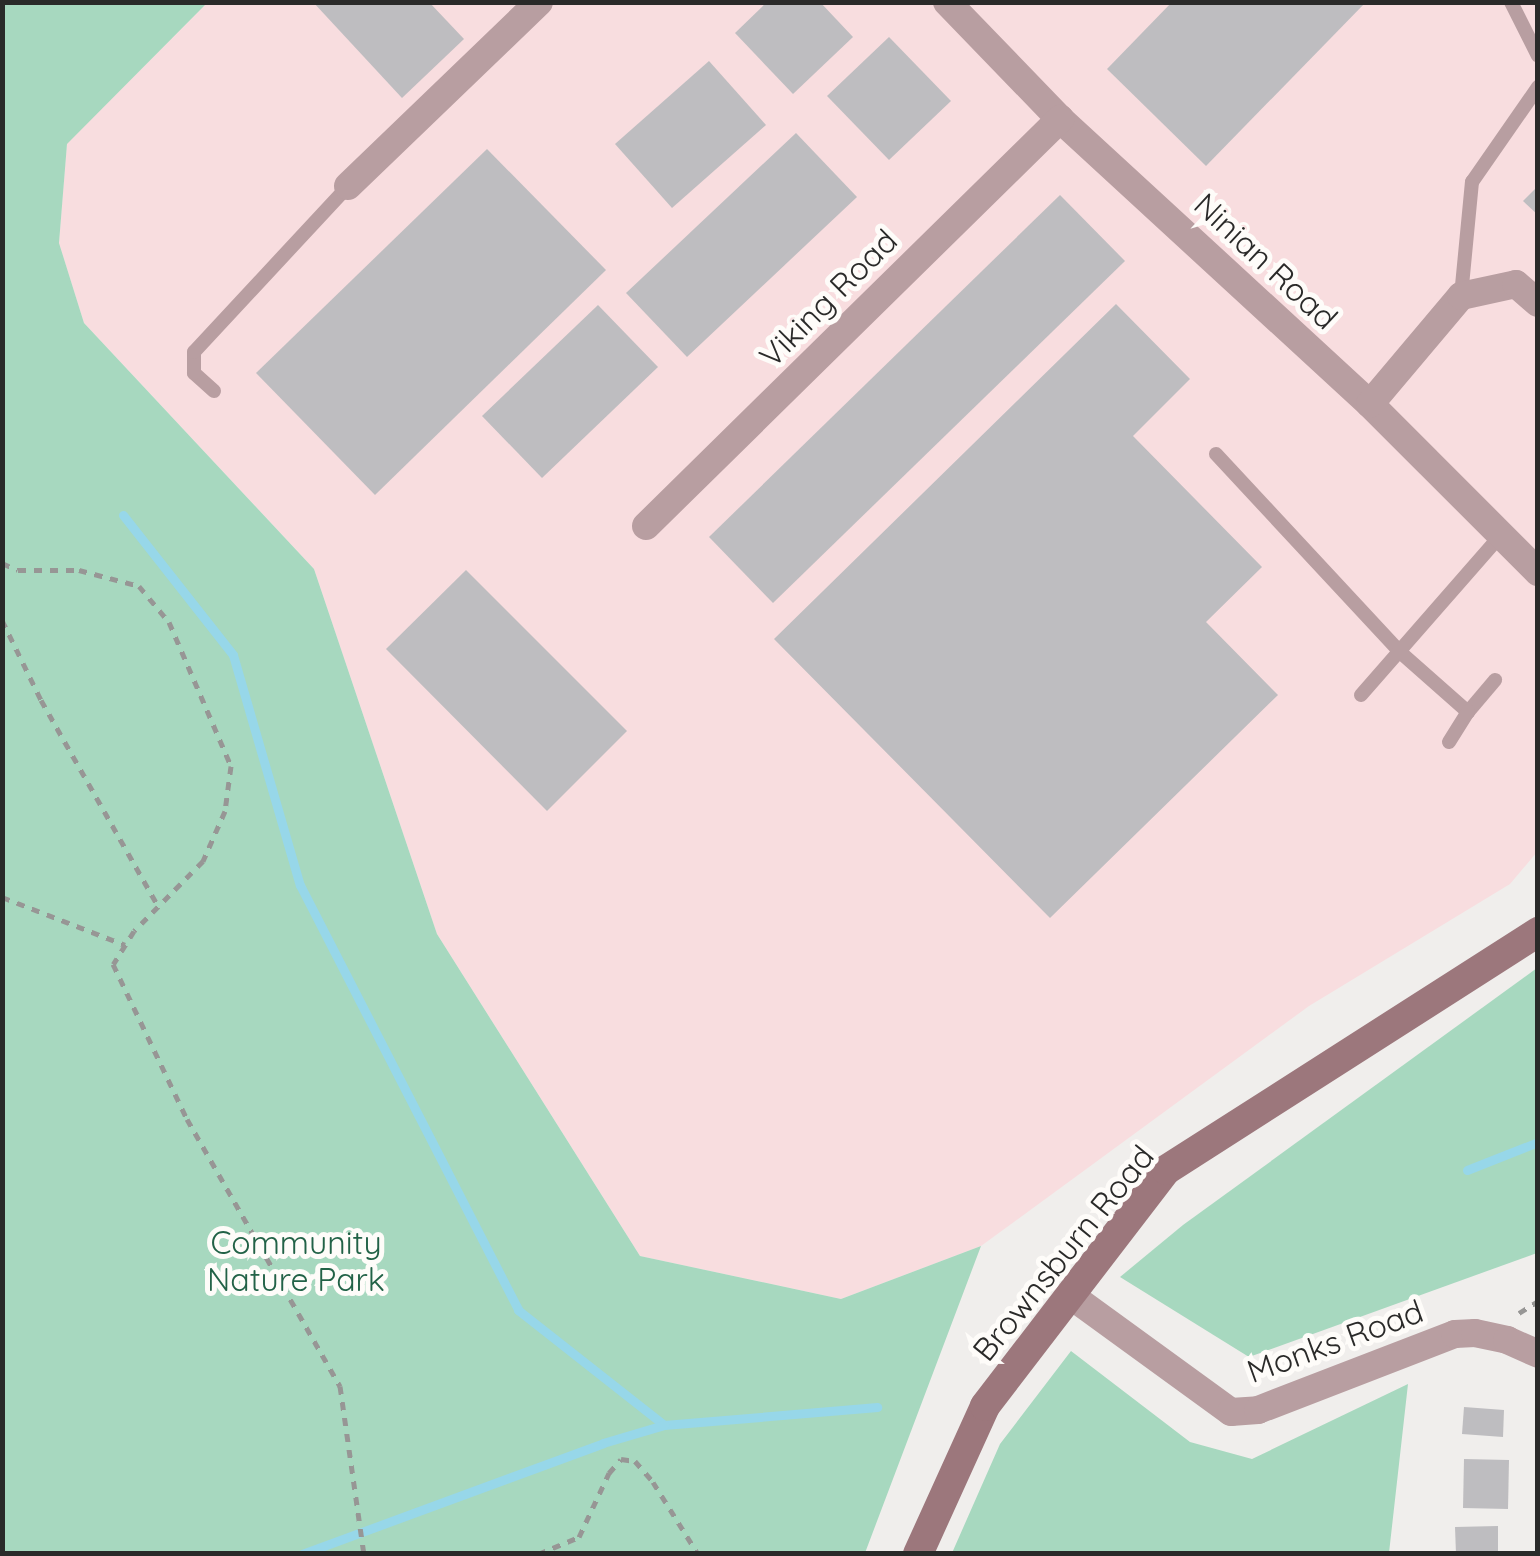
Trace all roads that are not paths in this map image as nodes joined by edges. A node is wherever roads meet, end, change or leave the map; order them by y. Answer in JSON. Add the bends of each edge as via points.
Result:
{"nodes":[{"id":1,"x":538,"y":2,"type":"edge"},
{"id":2,"x":947,"y":2,"type":"edge"},
{"id":3,"x":1511,"y":2,"type":"edge"},
{"id":4,"x":1538,"y":56,"type":"edge"},
{"id":5,"x":1538,"y":86,"type":"edge"},
{"id":6,"x":1060,"y":119,"type":"junction"},
{"id":7,"x":348,"y":186,"type":"joint"},
{"id":8,"x":1461,"y":296,"type":"junction"},
{"id":9,"x":1538,"y":303,"type":"edge"},
{"id":10,"x":214,"y":392,"type":"dead end"},
{"id":11,"x":1370,"y":404,"type":"junction"},
{"id":12,"x":1216,"y":454,"type":"dead end"},
{"id":13,"x":646,"y":526,"type":"dead end"},
{"id":14,"x":1501,"y":536,"type":"junction"},
{"id":15,"x":1538,"y":572,"type":"edge"},
{"id":16,"x":1400,"y":652,"type":"junction"},
{"id":17,"x":1494,"y":680,"type":"dead end"},
{"id":18,"x":1361,"y":695,"type":"dead end"},
{"id":19,"x":1468,"y":712,"type":"junction"},
{"id":20,"x":1449,"y":742,"type":"dead end"},
{"id":21,"x":1538,"y":932,"type":"edge"},
{"id":22,"x":1070,"y":1295,"type":"junction"},
{"id":23,"x":1538,"y":1354,"type":"edge"},
{"id":24,"x":918,"y":1554,"type":"edge"}],
"edges":[{"from":1,"to":7,"type":"street"},
{"from":2,"to":6,"type":"street","name":"Ninian Road"},
{"from":3,"to":4,"type":"lane"},
{"from":5,"to":8,"type":"lane","via":[[1472,182]]},
{"from":6,"to":11,"type":"street","name":"Ninian Road"},
{"from":6,"to":13,"type":"street","name":"Viking Road"},
{"from":7,"to":10,"type":"lane","via":[[194,352],[194,373]]},
{"from":8,"to":9,"type":"street","via":[[1516,284]]},
{"from":8,"to":11,"type":"street"},
{"from":11,"to":14,"type":"street","name":"Ninian Road"},
{"from":12,"to":16,"type":"lane"},
{"from":14,"to":15,"type":"street","name":"Ninian Road"},
{"from":14,"to":16,"type":"lane"},
{"from":16,"to":18,"type":"lane"},
{"from":16,"to":19,"type":"lane"},
{"from":17,"to":19,"type":"lane"},
{"from":19,"to":20,"type":"lane"},
{"from":21,"to":22,"type":"main road","name":"Brownsburn Road","via":[[1166,1170]]},
{"from":22,"to":23,"type":"street","name":"Monks Road","via":[[1231,1412],[1258,1410],[1455,1334],[1475,1332]]},
{"from":22,"to":24,"type":"main road","name":"Brownsburn Road","via":[[985,1406]]}]}
